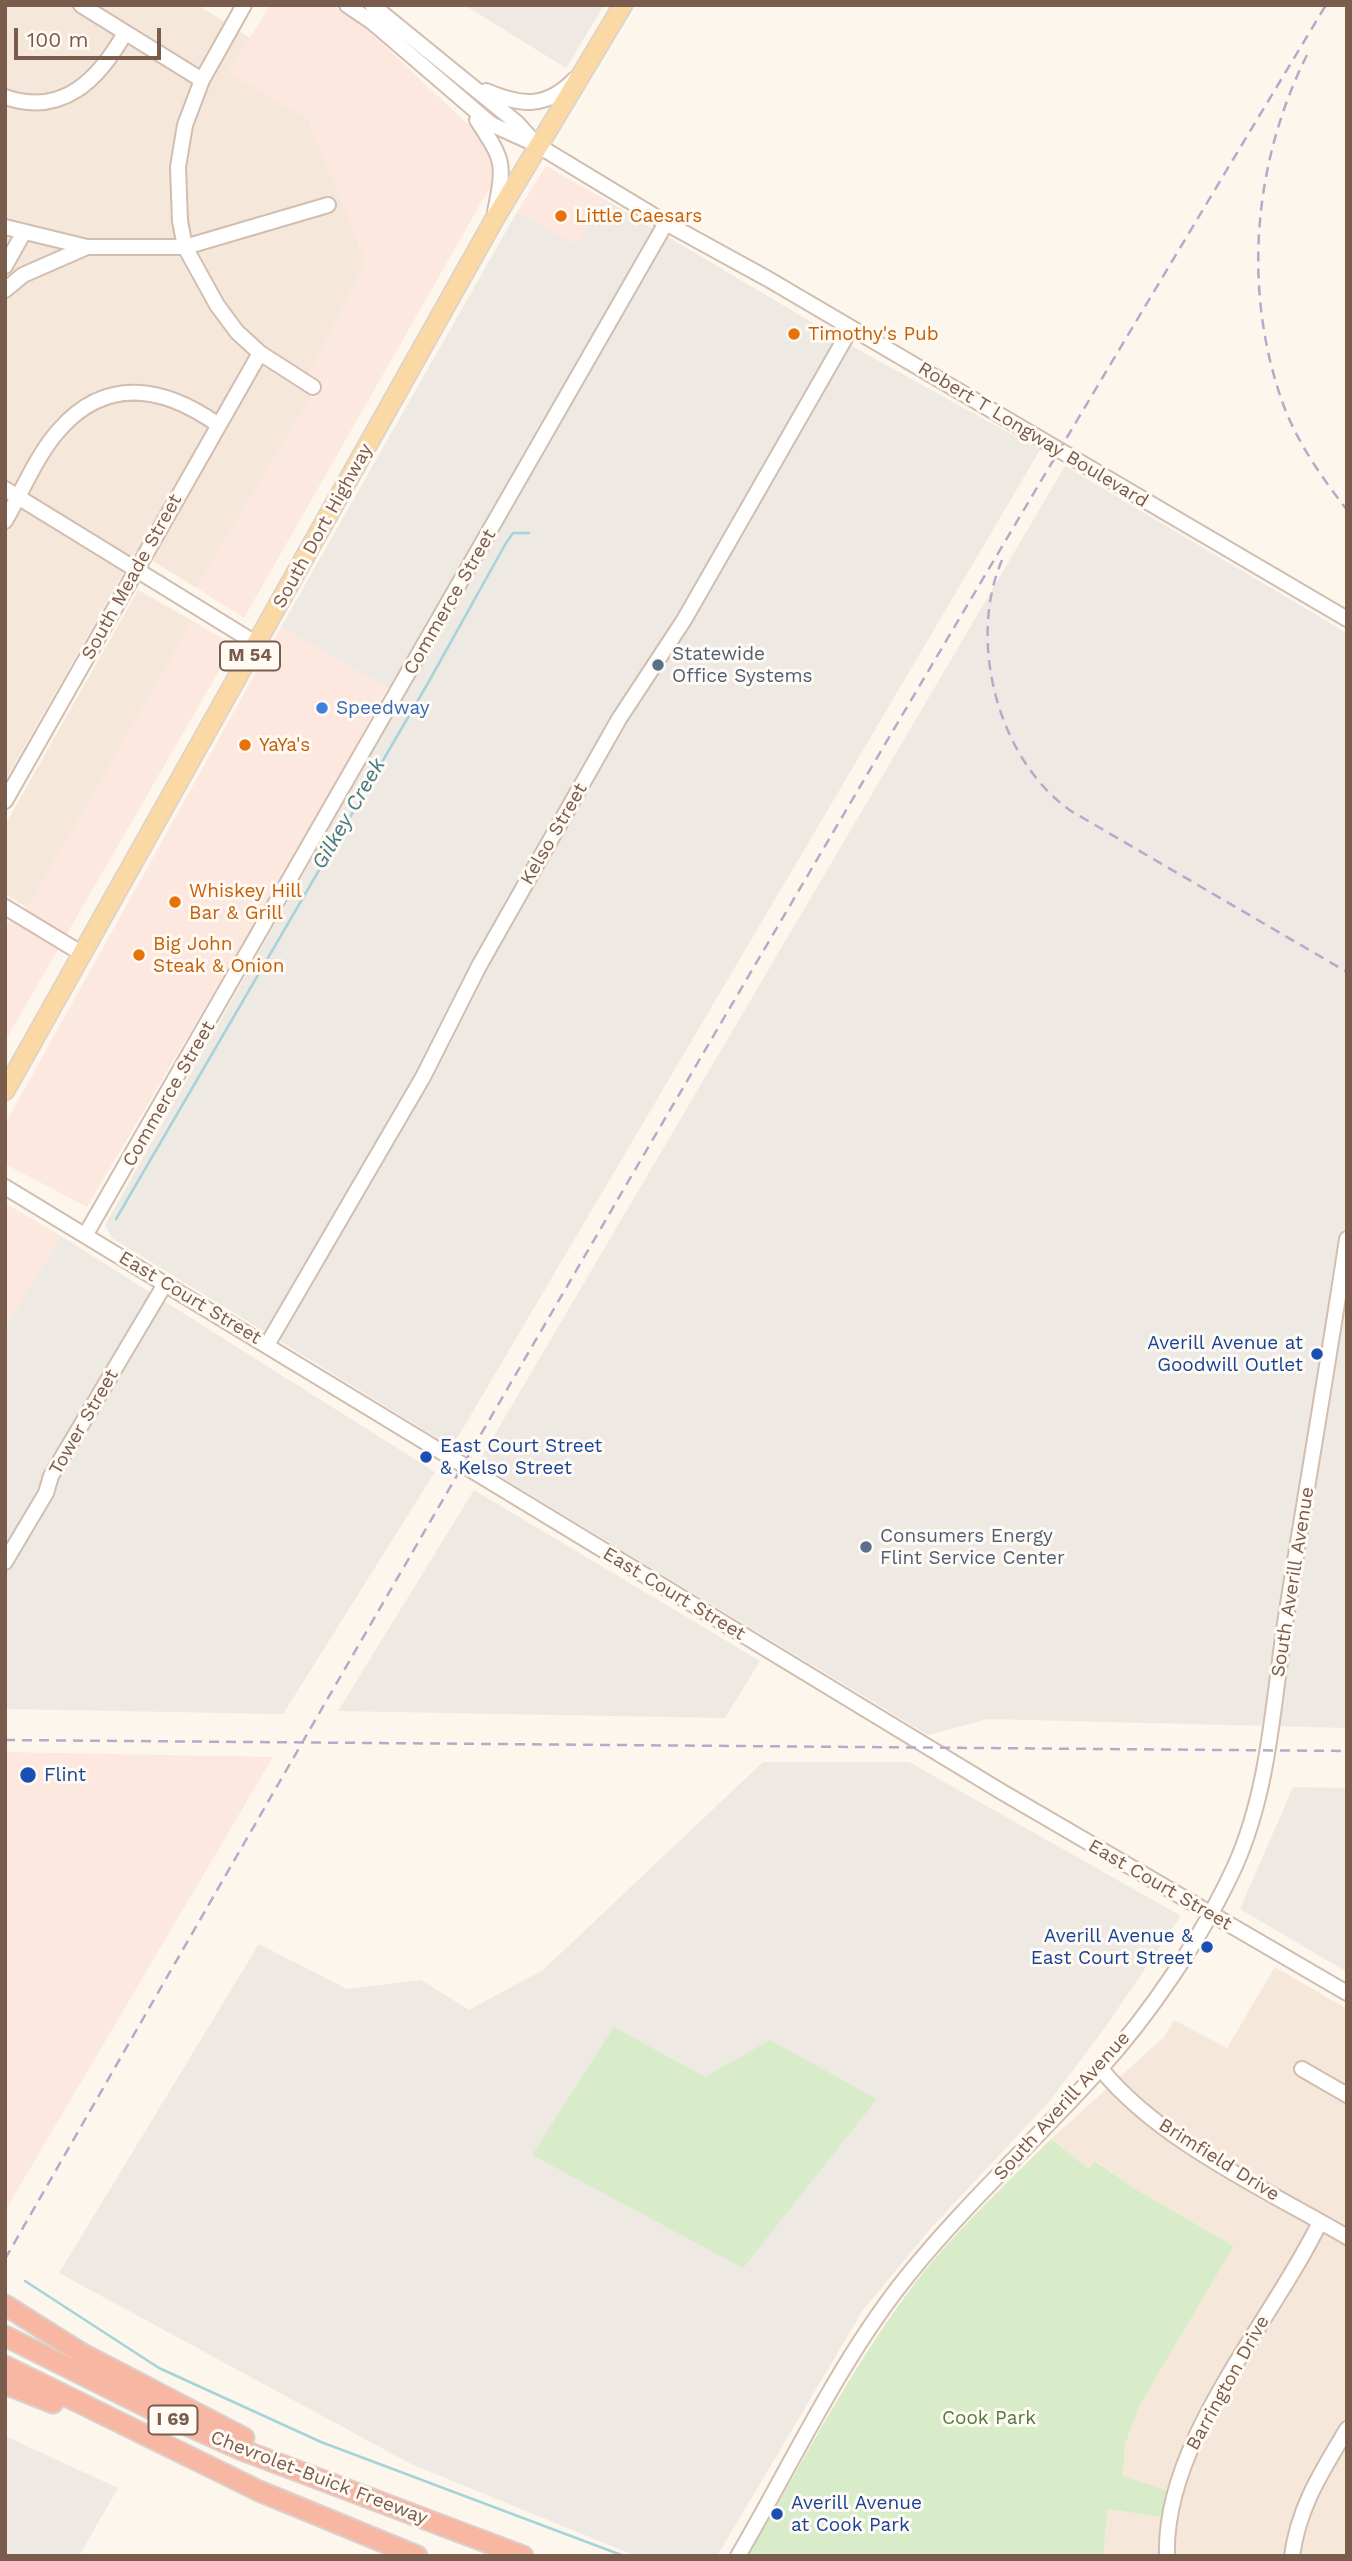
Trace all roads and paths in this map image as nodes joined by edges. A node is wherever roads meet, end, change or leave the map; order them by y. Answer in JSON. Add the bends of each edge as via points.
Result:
{"nodes":[{"id":1,"x":81,"y":5,"type":"edge"},
{"id":2,"x":244,"y":5,"type":"edge"},
{"id":3,"x":347,"y":5,"type":"edge"},
{"id":4,"x":372,"y":5,"type":"edge"},
{"id":5,"x":623,"y":5,"type":"edge"},
{"id":6,"x":125,"y":33,"type":"junction"},
{"id":7,"x":451,"y":72,"type":"junction"},
{"id":8,"x":580,"y":73,"type":"junction"},
{"id":9,"x":202,"y":80,"type":"junction"},
{"id":10,"x":5,"y":97,"type":"edge"},
{"id":11,"x":469,"y":107,"type":"junction"},
{"id":12,"x":537,"y":145,"type":"junction"},
{"id":13,"x":328,"y":205,"type":"dead end"},
{"id":14,"x":494,"y":220,"type":"junction"},
{"id":15,"x":666,"y":223,"type":"junction"},
{"id":16,"x":5,"y":227,"type":"edge"},
{"id":17,"x":24,"y":232,"type":"junction"},
{"id":18,"x":87,"y":247,"type":"junction"},
{"id":19,"x":186,"y":247,"type":"junction"},
{"id":20,"x":5,"y":266,"type":"edge"},
{"id":21,"x":5,"y":290,"type":"edge"},
{"id":22,"x":851,"y":328,"type":"junction"},
{"id":23,"x":260,"y":353,"type":"junction"},
{"id":24,"x":313,"y":387,"type":"dead end"},
{"id":25,"x":218,"y":424,"type":"junction"},
{"id":26,"x":5,"y":489,"type":"edge"},
{"id":27,"x":19,"y":498,"type":"junction"},
{"id":28,"x":5,"y":521,"type":"edge"},
{"id":29,"x":136,"y":570,"type":"junction"},
{"id":30,"x":1347,"y":619,"type":"edge"},
{"id":31,"x":257,"y":644,"type":"junction"},
{"id":32,"x":5,"y":801,"type":"edge"},
{"id":33,"x":5,"y":906,"type":"edge"},
{"id":34,"x":81,"y":953,"type":"junction"},
{"id":35,"x":5,"y":1091,"type":"edge"},
{"id":36,"x":5,"y":1187,"type":"edge"},
{"id":37,"x":86,"y":1234,"type":"junction"},
{"id":38,"x":1347,"y":1239,"type":"edge"},
{"id":39,"x":165,"y":1284,"type":"junction"},
{"id":40,"x":267,"y":1345,"type":"junction"},
{"id":41,"x":5,"y":1562,"type":"edge"},
{"id":42,"x":1210,"y":1914,"type":"junction"},
{"id":43,"x":1347,"y":1993,"type":"edge"},
{"id":44,"x":1101,"y":2069,"type":"junction"},
{"id":45,"x":1302,"y":2069,"type":"dead end"},
{"id":46,"x":1347,"y":2095,"type":"edge"},
{"id":47,"x":1320,"y":2221,"type":"junction"},
{"id":48,"x":1347,"y":2237,"type":"edge"},
{"id":49,"x":8,"y":2307,"type":"edge"},
{"id":50,"x":5,"y":2336,"type":"edge"},
{"id":51,"x":5,"y":2366,"type":"edge"},
{"id":52,"x":5,"y":2384,"type":"edge"},
{"id":53,"x":1347,"y":2429,"type":"edge"},
{"id":54,"x":142,"y":2436,"type":"junction"},
{"id":55,"x":348,"y":2491,"type":"junction"},
{"id":56,"x":418,"y":2556,"type":"edge"},
{"id":57,"x":523,"y":2556,"type":"edge"},
{"id":58,"x":738,"y":2556,"type":"edge"},
{"id":59,"x":1167,"y":2556,"type":"edge"},
{"id":60,"x":1292,"y":2556,"type":"edge"}],
"edges":[{"from":1,"to":6,"type":"street"},
{"from":2,"to":9,"type":"street"},
{"from":3,"to":11,"type":"street","name":"Robert T Longway Boulevard"},
{"from":4,"to":7,"type":"street","name":"Robert T Longway Boulevard"},
{"from":5,"to":8,"type":"main road","number":"M 54"},
{"from":6,"to":9,"type":"street"},
{"from":6,"to":10,"type":"street","via":[[98,76],[71,94],[37,103]]},
{"from":7,"to":8,"type":"street","via":[[518,104],[547,98]]},
{"from":7,"to":12,"type":"street","name":"Robert T Longway Boulevard","via":[[517,123]]},
{"from":8,"to":12,"type":"main road","number":"M 54"},
{"from":9,"to":19,"type":"street","via":[[185,125],[178,167]]},
{"from":11,"to":12,"type":"street","name":"Robert T Longway Boulevard","via":[[506,134]]},
{"from":11,"to":14,"type":"street","via":[[500,155]]},
{"from":12,"to":14,"type":"main road","name":"South Dort Highway","number":"M 54"},
{"from":12,"to":15,"type":"street","name":"Robert T Longway Boulevard"},
{"from":13,"to":19,"type":"street"},
{"from":14,"to":31,"type":"main road","name":"South Dort Highway","number":"M 54"},
{"from":15,"to":22,"type":"street","name":"Robert T Longway Boulevard"},
{"from":15,"to":37,"type":"street","name":"Commerce Street"},
{"from":16,"to":17,"type":"street"},
{"from":17,"to":18,"type":"street"},
{"from":17,"to":20,"type":"street"},
{"from":18,"to":19,"type":"street"},
{"from":18,"to":21,"type":"street","via":[[23,275]]},
{"from":19,"to":23,"type":"street","via":[[217,305]]},
{"from":22,"to":30,"type":"street","name":"Robert T Longway Boulevard"},
{"from":22,"to":40,"type":"street","name":"Kelso Street","via":[[684,620],[619,719],[479,966],[423,1077]]},
{"from":23,"to":24,"type":"street"},
{"from":23,"to":25,"type":"street","name":"South Meade Street"},
{"from":25,"to":27,"type":"street","via":[[171,398],[141,391],[110,395],[82,407],[58,431]]},
{"from":25,"to":29,"type":"street","name":"South Meade Street"},
{"from":26,"to":27,"type":"street"},
{"from":27,"to":28,"type":"street"},
{"from":27,"to":29,"type":"street"},
{"from":29,"to":31,"type":"street"},
{"from":29,"to":32,"type":"street","name":"South Meade Street"},
{"from":31,"to":34,"type":"main road","name":"South Dort Highway","number":"M 54"},
{"from":33,"to":34,"type":"street"},
{"from":34,"to":35,"type":"main road","name":"South Dort Highway","number":"M 54"},
{"from":36,"to":37,"type":"street","name":"East Court Street"},
{"from":37,"to":39,"type":"street","name":"East Court Street"},
{"from":38,"to":42,"type":"street","name":"South Averill Avenue","via":[[1268,1753],[1244,1844]]},
{"from":39,"to":40,"type":"street","name":"East Court Street"},
{"from":39,"to":41,"type":"street","name":"Tower Street"},
{"from":40,"to":42,"type":"street","name":"East Court Street"},
{"from":42,"to":43,"type":"street","name":"East Court Street"},
{"from":42,"to":44,"type":"street","name":"South Averill Avenue","via":[[1139,2022]]},
{"from":44,"to":47,"type":"street","name":"Brimfield Drive","via":[[1131,2102],[1183,2141]]},
{"from":44,"to":58,"type":"street","name":"South Averill Avenue","via":[[909,2274],[865,2334]]},
{"from":45,"to":46,"type":"street"},
{"from":47,"to":48,"type":"street","name":"Brimfield Drive"},
{"from":47,"to":59,"type":"street","name":"Barrington Drive","via":[[1195,2437],[1171,2506]]},
{"from":49,"to":55,"type":"highway","via":[[125,2377]]},
{"from":50,"to":55,"type":"highway","name":"Chevrolet-Buick Freeway","number":"I 69","via":[[197,2431]]},
{"from":51,"to":54,"type":"highway","name":"Chevrolet-Buick Freeway","number":"I 69"},
{"from":52,"to":54,"type":"highway"},
{"from":53,"to":60,"type":"street","via":[[1296,2524]]},
{"from":54,"to":56,"type":"highway","name":"Chevrolet-Buick Freeway","number":"I 69","via":[[284,2502]]},
{"from":55,"to":57,"type":"highway","name":"Chevrolet-Buick Freeway","number":"I 69"}]}
